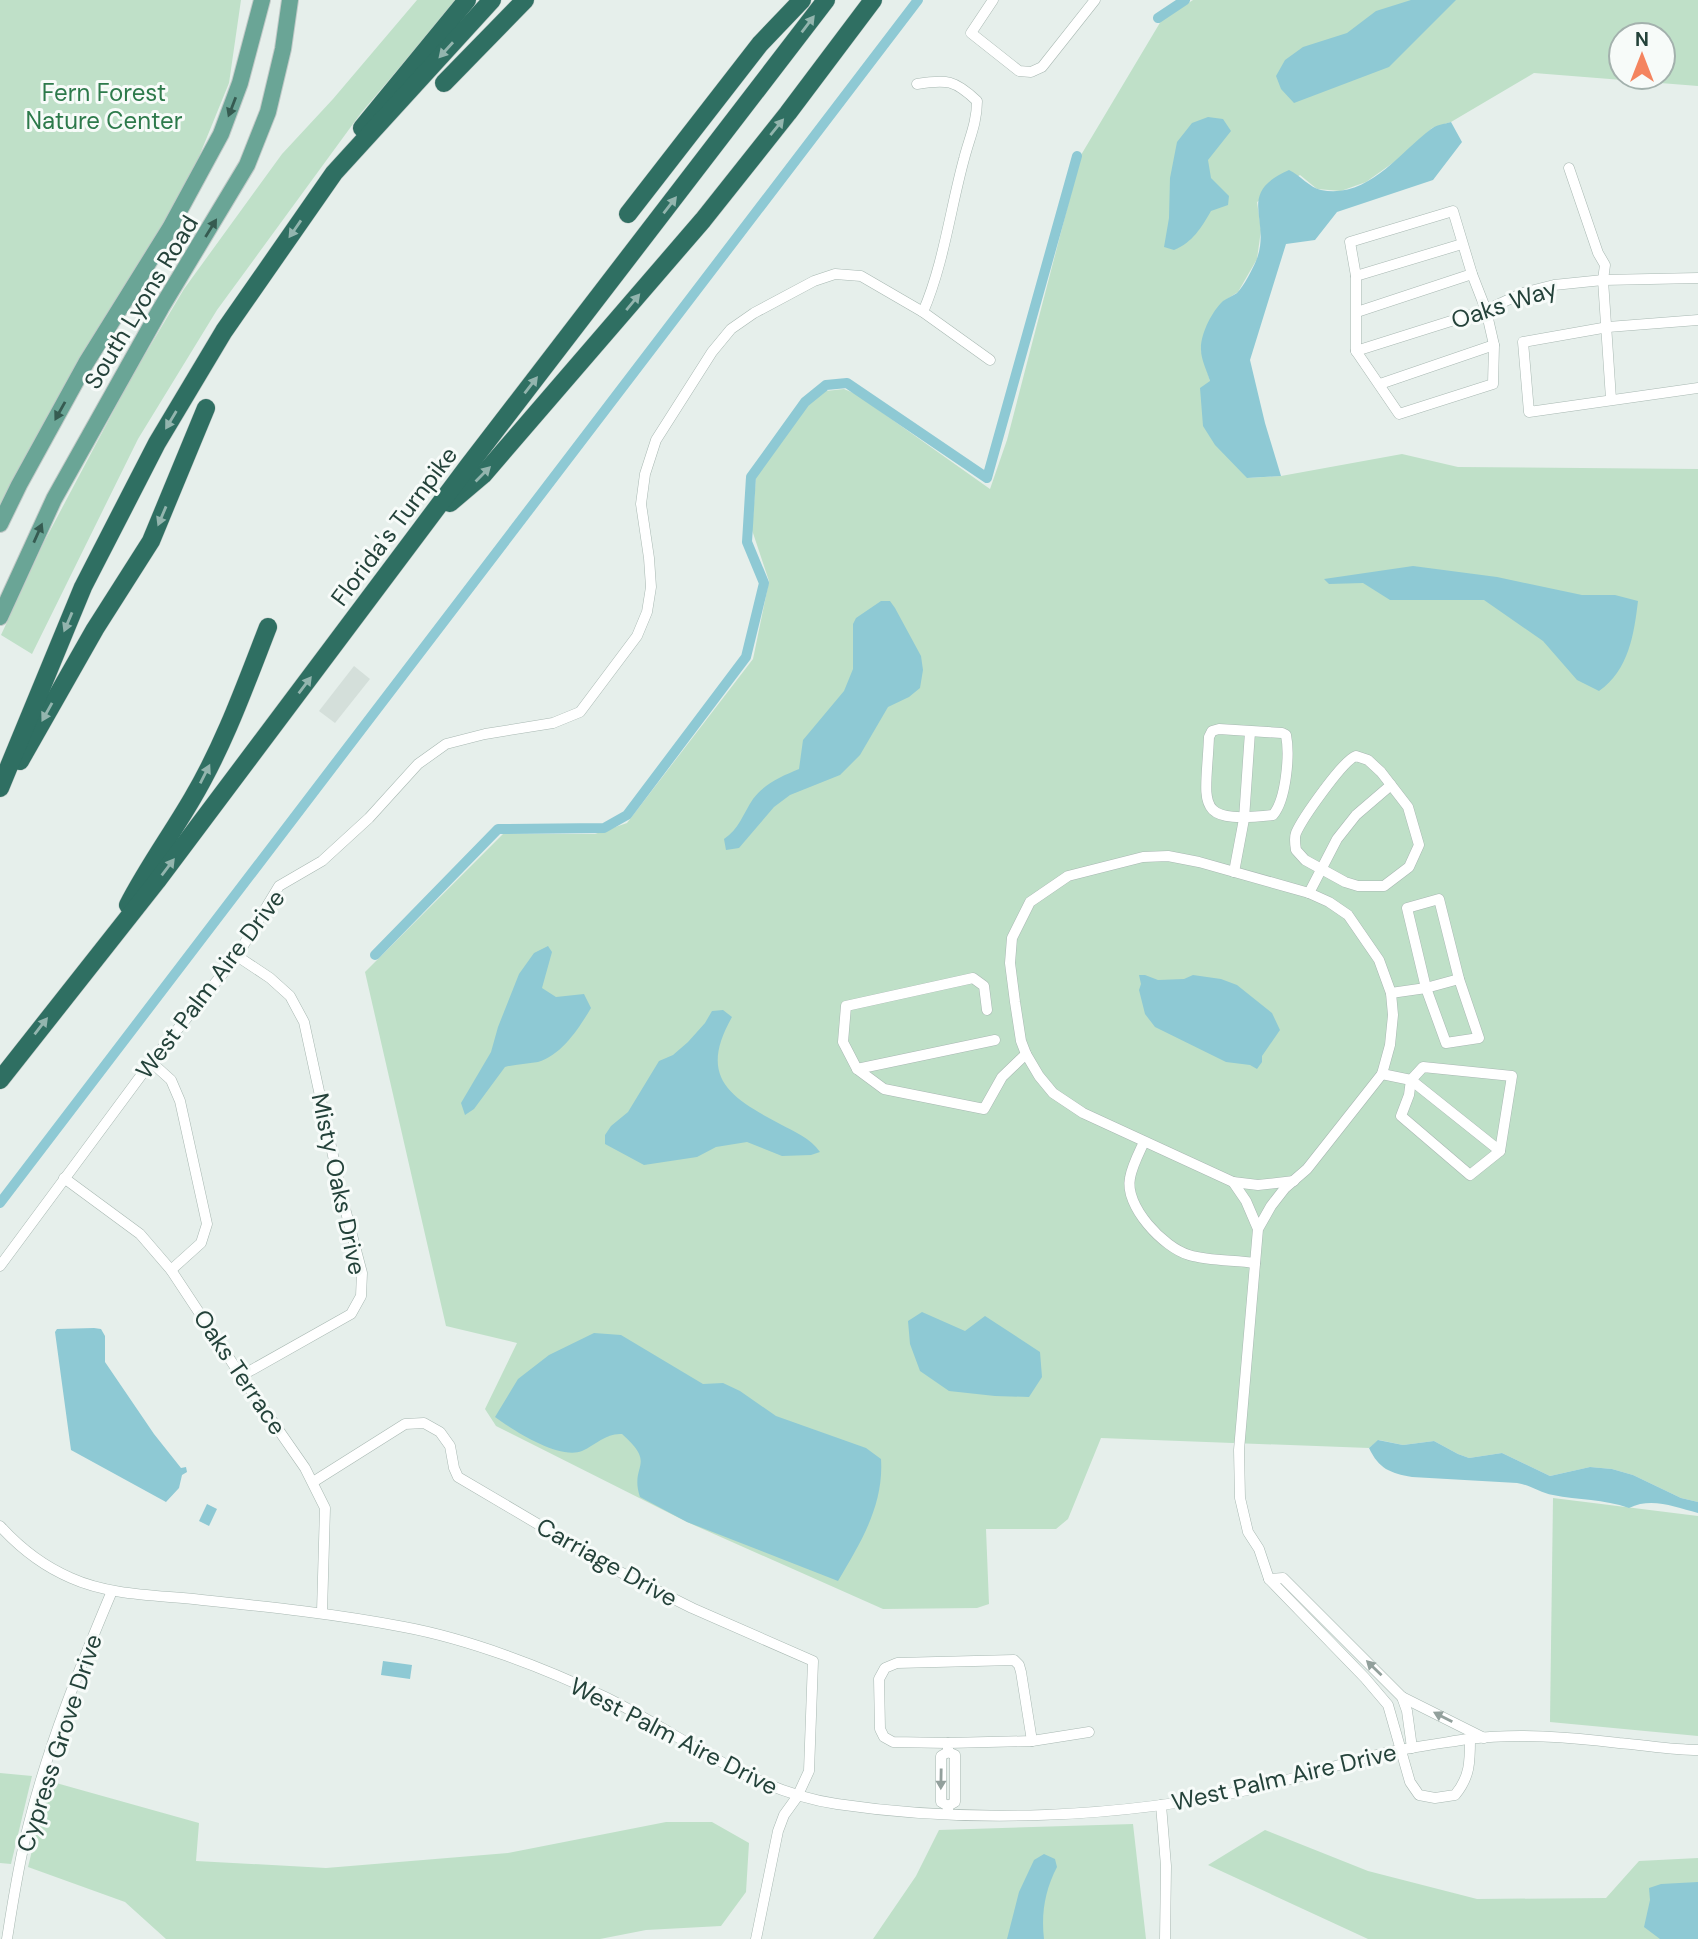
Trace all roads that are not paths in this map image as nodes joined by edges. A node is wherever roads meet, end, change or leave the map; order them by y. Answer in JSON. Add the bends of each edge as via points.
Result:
{"nodes":[{"id":1,"x":262,"y":0,"type":"edge"},
{"id":2,"x":290,"y":0,"type":"edge"},
{"id":3,"x":467,"y":0,"type":"edge"},
{"id":4,"x":492,"y":0,"type":"edge"},
{"id":5,"x":525,"y":0,"type":"edge"},
{"id":6,"x":802,"y":0,"type":"edge"},
{"id":7,"x":826,"y":0,"type":"edge"},
{"id":8,"x":873,"y":0,"type":"edge"},
{"id":9,"x":993,"y":0,"type":"edge"},
{"id":10,"x":1095,"y":0,"type":"edge"},
{"id":11,"x":444,"y":83,"type":"dead end"},
{"id":12,"x":917,"y":84,"type":"dead end"},
{"id":13,"x":1569,"y":168,"type":"dead end"},
{"id":14,"x":334,"y":173,"type":"junction"},
{"id":15,"x":628,"y":214,"type":"dead end"},
{"id":16,"x":1462,"y":244,"type":"junction"},
{"id":17,"x":1472,"y":274,"type":"junction"},
{"id":18,"x":1356,"y":276,"type":"junction"},
{"id":19,"x":1698,"y":278,"type":"edge"},
{"id":20,"x":1604,"y":281,"type":"junction"},
{"id":21,"x":1486,"y":310,"type":"junction"},
{"id":22,"x":923,"y":312,"type":"junction"},
{"id":23,"x":1357,"y":312,"type":"junction"},
{"id":24,"x":1698,"y":320,"type":"edge"},
{"id":25,"x":1608,"y":327,"type":"junction"},
{"id":26,"x":1494,"y":345,"type":"junction"},
{"id":27,"x":1356,"y":351,"type":"junction"},
{"id":28,"x":990,"y":360,"type":"dead end"},
{"id":29,"x":1380,"y":384,"type":"junction"},
{"id":30,"x":1698,"y":388,"type":"edge"},
{"id":31,"x":1611,"y":399,"type":"junction"},
{"id":32,"x":206,"y":408,"type":"dead end"},
{"id":33,"x":432,"y":518,"type":"junction"},
{"id":34,"x":0,"y":524,"type":"edge"},
{"id":35,"x":0,"y":617,"type":"edge"},
{"id":36,"x":268,"y":627,"type":"dead end"},
{"id":37,"x":1250,"y":732,"type":"junction"},
{"id":38,"x":1391,"y":785,"type":"junction"},
{"id":39,"x":0,"y":787,"type":"edge"},
{"id":40,"x":1244,"y":819,"type":"junction"},
{"id":41,"x":1321,"y":868,"type":"junction"},
{"id":42,"x":1234,"y":872,"type":"junction"},
{"id":43,"x":1309,"y":893,"type":"junction"},
{"id":44,"x":110,"y":939,"type":"junction"},
{"id":45,"x":237,"y":956,"type":"junction"},
{"id":46,"x":1459,"y":979,"type":"junction"},
{"id":47,"x":1426,"y":988,"type":"junction"},
{"id":48,"x":1391,"y":993,"type":"junction"},
{"id":49,"x":987,"y":1010,"type":"dead end"},
{"id":50,"x":995,"y":1040,"type":"dead end"},
{"id":51,"x":1026,"y":1054,"type":"junction"},
{"id":52,"x":151,"y":1062,"type":"junction"},
{"id":53,"x":857,"y":1069,"type":"junction"},
{"id":54,"x":1382,"y":1074,"type":"junction"},
{"id":55,"x":0,"y":1080,"type":"edge"},
{"id":56,"x":1411,"y":1080,"type":"junction"},
{"id":57,"x":1144,"y":1142,"type":"junction"},
{"id":58,"x":1500,"y":1151,"type":"junction"},
{"id":59,"x":64,"y":1178,"type":"junction"},
{"id":60,"x":1294,"y":1181,"type":"junction"},
{"id":61,"x":1233,"y":1182,"type":"junction"},
{"id":62,"x":1258,"y":1229,"type":"junction"},
{"id":63,"x":1255,"y":1263,"type":"junction"},
{"id":64,"x":0,"y":1266,"type":"edge"},
{"id":65,"x":171,"y":1270,"type":"junction"},
{"id":66,"x":241,"y":1376,"type":"junction"},
{"id":67,"x":313,"y":1482,"type":"junction"},
{"id":68,"x":0,"y":1526,"type":"edge"},
{"id":69,"x":1269,"y":1579,"type":"junction"},
{"id":70,"x":112,"y":1591,"type":"junction"},
{"id":71,"x":322,"y":1612,"type":"junction"},
{"id":72,"x":1402,"y":1697,"type":"junction"},
{"id":73,"x":1089,"y":1732,"type":"dead end"},
{"id":74,"x":1484,"y":1738,"type":"junction"},
{"id":75,"x":1470,"y":1739,"type":"junction"},
{"id":76,"x":1032,"y":1741,"type":"junction"},
{"id":77,"x":948,"y":1747,"type":"junction"},
{"id":78,"x":1412,"y":1748,"type":"junction"},
{"id":79,"x":1698,"y":1750,"type":"edge"},
{"id":80,"x":1399,"y":1751,"type":"junction"},
{"id":81,"x":797,"y":1797,"type":"junction"},
{"id":82,"x":1161,"y":1805,"type":"junction"},
{"id":83,"x":948,"y":1810,"type":"junction"},
{"id":84,"x":7,"y":1939,"type":"edge"},
{"id":85,"x":756,"y":1939,"type":"edge"},
{"id":86,"x":1165,"y":1939,"type":"edge"}],
"edges":[{"from":1,"to":34,"type":"main road","name":"South Lyons Road","one_way":true,"via":[[221,134],[170,228],[86,363]]},
{"from":35,"to":2,"type":"main road","name":"South Lyons Road","one_way":true,"via":[[54,499],[247,164],[268,112]]},
{"from":3,"to":14,"type":"highway","via":[[362,127]]},
{"from":4,"to":14,"type":"highway","one_way":true},
{"from":5,"to":11,"type":"highway"},
{"from":6,"to":15,"type":"highway","via":[[760,44]]},
{"from":33,"to":7,"type":"highway","name":"Florida's Turnpike","one_way":true},
{"from":33,"to":8,"type":"highway","one_way":true,"via":[[482,475],[703,220]]},
{"from":9,"to":10,"type":"street","via":[[971,33],[1019,71],[1031,72],[1042,67]]},
{"from":12,"to":22,"type":"street","via":[[945,79],[964,88],[977,102],[977,120],[938,276]]},
{"from":13,"to":20,"type":"street","via":[[1605,265]]},
{"from":14,"to":39,"type":"highway","one_way":true,"via":[[224,331],[157,443],[83,587]]},
{"from":16,"to":17,"type":"street"},
{"from":16,"to":18,"type":"street"},
{"from":16,"to":18,"type":"street","via":[[1453,211],[1350,242]]},
{"from":17,"to":21,"type":"street"},
{"from":17,"to":23,"type":"street"},
{"from":18,"to":23,"type":"street"},
{"from":19,"to":20,"type":"street","name":"Oaks Way"},
{"from":20,"to":21,"type":"street","name":"Oaks Way","via":[[1555,285]]},
{"from":20,"to":25,"type":"street"},
{"from":21,"to":26,"type":"street"},
{"from":21,"to":27,"type":"street","name":"Oaks Way"},
{"from":22,"to":28,"type":"street","name":"West Palm Aire Drive"},
{"from":22,"to":45,"type":"street","name":"West Palm Aire Drive","via":[[861,276],[835,274],[814,281],[731,329],[656,440],[641,504],[651,587],[647,612],[637,636],[580,712],[553,723],[446,744],[418,764],[322,861],[279,886]]},
{"from":23,"to":27,"type":"street"},
{"from":24,"to":25,"type":"street"},
{"from":25,"to":31,"type":"street"},
{"from":25,"to":31,"type":"street","via":[[1523,342],[1529,412]]},
{"from":26,"to":29,"type":"street"},
{"from":26,"to":29,"type":"street","via":[[1493,384],[1399,414]]},
{"from":27,"to":29,"type":"street"},
{"from":30,"to":31,"type":"street"},
{"from":32,"to":39,"type":"highway","one_way":true,"via":[[151,541],[88,639],[17,766]]},
{"from":44,"to":33,"type":"highway","name":"Florida's Turnpike","one_way":true},
{"from":44,"to":36,"type":"highway","one_way":true,"via":[[193,797],[233,718]]},
{"from":37,"to":40,"type":"street"},
{"from":37,"to":40,"type":"street","via":[[1286,735],[1284,789],[1273,815]]},
{"from":37,"to":40,"type":"street","via":[[1219,729],[1209,737],[1206,794],[1210,809],[1220,816]]},
{"from":38,"to":41,"type":"street","via":[[1356,815]]},
{"from":38,"to":41,"type":"street","via":[[1408,807],[1419,845],[1409,867],[1384,886],[1350,883]]},
{"from":38,"to":41,"type":"street","via":[[1368,760],[1356,756],[1346,762],[1296,833],[1296,850]]},
{"from":40,"to":42,"type":"street"},
{"from":41,"to":43,"type":"street"},
{"from":42,"to":43,"type":"street"},
{"from":42,"to":51,"type":"street","via":[[1168,856],[1143,857],[1068,876],[1030,902],[1012,938],[1010,962]]},
{"from":43,"to":48,"type":"street","via":[[1348,915],[1379,960]]},
{"from":55,"to":44,"type":"highway","name":"Florida's Turnpike","one_way":true},
{"from":45,"to":52,"type":"street","name":"West Palm Aire Drive"},
{"from":45,"to":66,"type":"street","name":"Misty Oaks Drive","via":[[290,996],[304,1022],[362,1273],[361,1296],[351,1314]]},
{"from":46,"to":47,"type":"street"},
{"from":46,"to":47,"type":"street","via":[[1479,1038],[1446,1043]]},
{"from":46,"to":47,"type":"street","via":[[1439,899],[1407,908]]},
{"from":47,"to":48,"type":"street"},
{"from":48,"to":54,"type":"street","via":[[1390,1045]]},
{"from":49,"to":53,"type":"street","via":[[984,986],[973,978],[846,1006],[843,1042]]},
{"from":50,"to":53,"type":"street"},
{"from":51,"to":53,"type":"street","via":[[1002,1077],[984,1110],[884,1088]]},
{"from":51,"to":57,"type":"street","via":[[1053,1093]]},
{"from":52,"to":59,"type":"street","name":"West Palm Aire Drive"},
{"from":52,"to":65,"type":"street","via":[[171,1080],[180,1101],[207,1224],[201,1243]]},
{"from":54,"to":56,"type":"street"},
{"from":54,"to":60,"type":"street"},
{"from":56,"to":58,"type":"street"},
{"from":56,"to":58,"type":"street","via":[[1401,1116],[1470,1175]]},
{"from":56,"to":58,"type":"street","via":[[1423,1068],[1512,1076]]},
{"from":57,"to":61,"type":"street"},
{"from":57,"to":63,"type":"street","via":[[1130,1178],[1130,1191],[1137,1211],[1165,1242],[1189,1255]]},
{"from":59,"to":64,"type":"street","name":"West Palm Aire Drive"},
{"from":59,"to":65,"type":"street","name":"Oaks Terrace","via":[[139,1234]]},
{"from":60,"to":61,"type":"street"},
{"from":60,"to":62,"type":"street"},
{"from":61,"to":62,"type":"street"},
{"from":62,"to":63,"type":"street"},
{"from":63,"to":69,"type":"street","via":[[1239,1450],[1240,1499],[1248,1532]]},
{"from":65,"to":66,"type":"street","name":"Oaks Terrace"},
{"from":66,"to":67,"type":"street","name":"Oaks Terrace"},
{"from":67,"to":71,"type":"street","name":"Oaks Terrace","via":[[325,1508]]},
{"from":67,"to":81,"type":"street","name":"Carriage Drive","via":[[405,1424],[424,1423],[440,1432],[450,1446],[458,1477],[614,1569],[813,1661],[809,1771]]},
{"from":68,"to":70,"type":"street","name":"West Palm Aire Drive","via":[[42,1563],[74,1580]]},
{"from":72,"to":69,"type":"street","one_way":true,"via":[[1283,1578]]},
{"from":69,"to":80,"type":"street","via":[[1388,1705]]},
{"from":70,"to":71,"type":"street","name":"West Palm Aire Drive"},
{"from":70,"to":84,"type":"street","name":"Cypress Grove Drive","via":[[71,1689],[29,1821]]},
{"from":71,"to":81,"type":"street","name":"West Palm Aire Drive","via":[[411,1628],[501,1654],[604,1697],[758,1782]]},
{"from":74,"to":72,"type":"street","one_way":true},
{"from":72,"to":78,"type":"street"},
{"from":73,"to":76,"type":"street"},
{"from":74,"to":75,"type":"street","name":"West Palm Aire Drive"},
{"from":74,"to":79,"type":"street","name":"West Palm Aire Drive","via":[[1563,1737]]},
{"from":75,"to":78,"type":"street","name":"West Palm Aire Drive"},
{"from":75,"to":80,"type":"street","via":[[1471,1765],[1455,1795],[1419,1795]]},
{"from":76,"to":77,"type":"street"},
{"from":76,"to":77,"type":"street","via":[[1020,1665],[1014,1660],[897,1663],[886,1668],[879,1679],[884,1737],[893,1742]]},
{"from":77,"to":83,"type":"street","via":[[955,1755],[955,1802]]},
{"from":78,"to":80,"type":"street","name":"West Palm Aire Drive"},
{"from":80,"to":82,"type":"street","name":"West Palm Aire Drive","via":[[1252,1789]]},
{"from":81,"to":83,"type":"street","name":"West Palm Aire Drive","via":[[898,1812]]},
{"from":81,"to":85,"type":"street","via":[[778,1831]]},
{"from":82,"to":83,"type":"street","name":"West Palm Aire Drive","via":[[1038,1815]]},
{"from":82,"to":86,"type":"street"}]}
